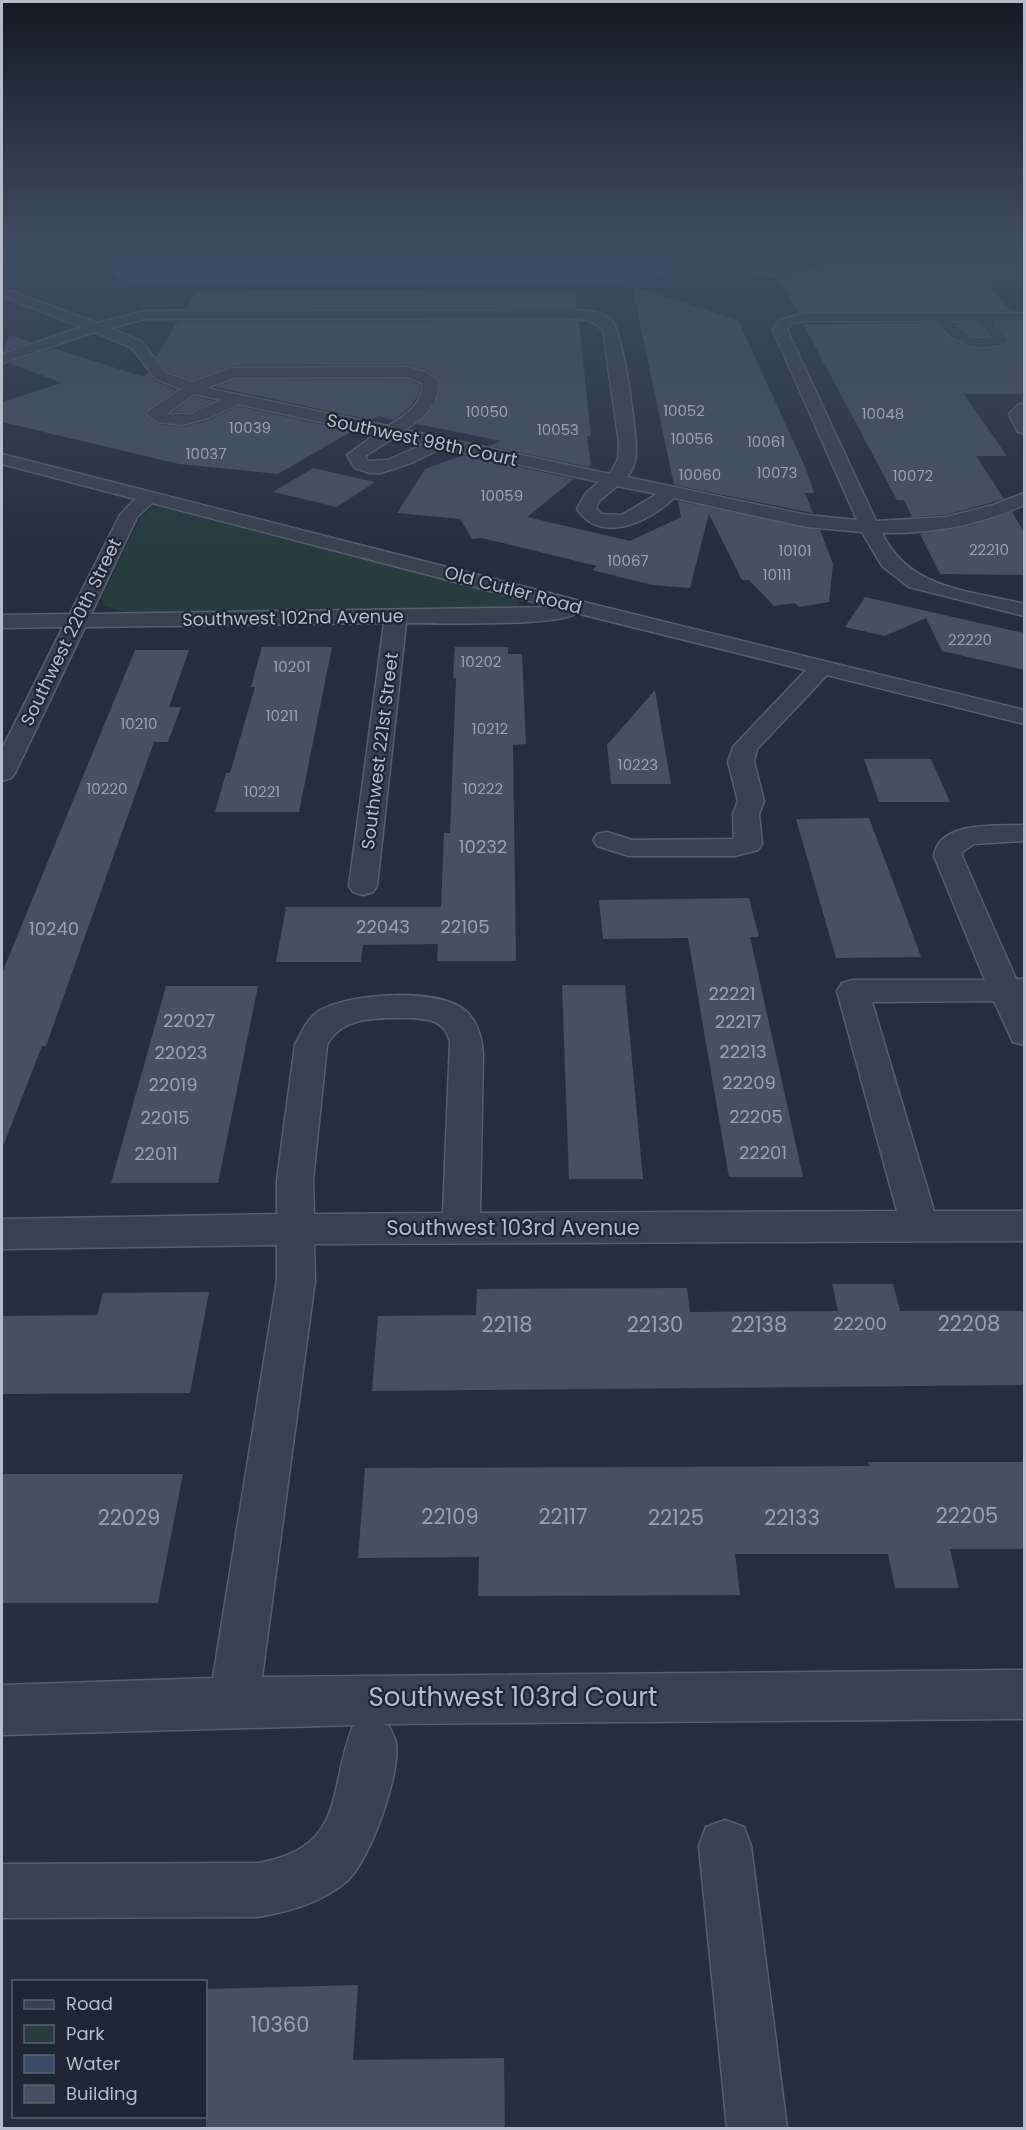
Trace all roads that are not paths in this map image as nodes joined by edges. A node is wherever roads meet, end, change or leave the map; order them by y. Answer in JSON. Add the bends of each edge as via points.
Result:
{"nodes":[{"id":1,"x":33,"y":348,"type":"edge"},
{"id":2,"x":142,"y":348,"type":"edge"},
{"id":3,"x":613,"y":348,"type":"edge"},
{"id":4,"x":788,"y":348,"type":"edge"},
{"id":5,"x":2,"y":359,"type":"edge"},
{"id":6,"x":192,"y":388,"type":"junction"},
{"id":7,"x":234,"y":400,"type":"junction"},
{"id":8,"x":1024,"y":408,"type":"edge"},
{"id":9,"x":1024,"y":428,"type":"edge"},
{"id":10,"x":388,"y":432,"type":"junction"},
{"id":11,"x":438,"y":443,"type":"junction"},
{"id":12,"x":2,"y":459,"type":"edge"},
{"id":13,"x":612,"y":481,"type":"junction"},
{"id":14,"x":669,"y":493,"type":"junction"},
{"id":15,"x":148,"y":496,"type":"junction"},
{"id":16,"x":1024,"y":498,"type":"edge"},
{"id":17,"x":870,"y":526,"type":"junction"},
{"id":18,"x":583,"y":608,"type":"junction"},
{"id":19,"x":1024,"y":610,"type":"edge"},
{"id":20,"x":396,"y":617,"type":"junction"},
{"id":21,"x":2,"y":621,"type":"edge"},
{"id":22,"x":77,"y":621,"type":"junction"},
{"id":23,"x":822,"y":667,"type":"junction"},
{"id":24,"x":1024,"y":717,"type":"edge"},
{"id":25,"x":2,"y":772,"type":"edge"},
{"id":26,"x":1024,"y":833,"type":"edge"},
{"id":27,"x":608,"y":840,"type":"dead end"},
{"id":28,"x":363,"y":886,"type":"dead end"},
{"id":29,"x":1015,"y":990,"type":"edge"},
{"id":30,"x":1024,"y":1034,"type":"edge"},
{"id":31,"x":920,"y":1226,"type":"junction"},
{"id":32,"x":1024,"y":1226,"type":"edge"},
{"id":33,"x":461,"y":1228,"type":"junction"},
{"id":34,"x":295,"y":1229,"type":"junction"},
{"id":35,"x":2,"y":1234,"type":"edge"},
{"id":36,"x":1024,"y":1695,"type":"edge"},
{"id":37,"x":234,"y":1701,"type":"junction"},
{"id":38,"x":2,"y":1710,"type":"edge"},
{"id":39,"x":371,"y":1744,"type":"dead end"},
{"id":40,"x":724,"y":1846,"type":"dead end"},
{"id":41,"x":2,"y":1891,"type":"edge"},
{"id":42,"x":757,"y":2128,"type":"edge"}],
"edges":[{"from":1,"to":5,"type":"street"},
{"from":2,"to":6,"type":"street","name":"Southwest 98th Court","via":[[161,376]]},
{"from":3,"to":13,"type":"street","via":[[629,447],[624,471]]},
{"from":4,"to":17,"type":"street"},
{"from":6,"to":7,"type":"street","name":"Southwest 98th Court"},
{"from":6,"to":7,"type":"street","via":[[158,410],[157,417],[187,420]]},
{"from":6,"to":10,"type":"street","via":[[243,371],[383,370],[415,373],[430,381],[429,400],[422,410]]},
{"from":7,"to":10,"type":"street","name":"Southwest 98th Court"},
{"from":8,"to":9,"type":"street","via":[[1017,414]]},
{"from":10,"to":11,"type":"street","name":"Southwest 98th Court"},
{"from":10,"to":11,"type":"street","via":[[357,455],[359,462],[376,467],[398,465]]},
{"from":11,"to":13,"type":"street","name":"Southwest 98th Court"},
{"from":12,"to":15,"type":"street","name":"Old Cutler Road"},
{"from":13,"to":14,"type":"street","name":"Southwest 98th Court"},
{"from":13,"to":14,"type":"street","via":[[587,504],[587,512],[599,519],[641,516]]},
{"from":14,"to":17,"type":"street","name":"Southwest 98th Court","via":[[807,521]]},
{"from":15,"to":18,"type":"street","name":"Old Cutler Road"},
{"from":15,"to":22,"type":"street","name":"Southwest 220th Street","via":[[129,515]]},
{"from":16,"to":17,"type":"street","name":"Southwest 98th Court","via":[[1005,508],[965,519],[916,526]]},
{"from":17,"to":19,"type":"street","via":[[886,560],[911,582]]},
{"from":18,"to":20,"type":"street","name":"Southwest 102nd Avenue","via":[[538,615]]},
{"from":18,"to":23,"type":"street","name":"Old Cutler Road"},
{"from":20,"to":22,"type":"street","name":"Southwest 102nd Avenue"},
{"from":20,"to":28,"type":"street","name":"Southwest 221st Street"},
{"from":21,"to":22,"type":"street","name":"Southwest 102nd Avenue"},
{"from":22,"to":25,"type":"street","name":"Southwest 220th Street"},
{"from":23,"to":24,"type":"street","name":"Old Cutler Road"},
{"from":23,"to":27,"type":"street","via":[[745,747],[741,762],[751,801],[746,814],[748,843],[735,848],[629,849]]},
{"from":26,"to":29,"type":"street","via":[[968,836],[949,848],[948,856]]},
{"from":29,"to":30,"type":"street"},
{"from":29,"to":31,"type":"street","via":[[853,991]]},
{"from":31,"to":32,"type":"street","name":"Southwest 103rd Avenue"},
{"from":31,"to":33,"type":"street","name":"Southwest 103rd Avenue"},
{"from":33,"to":34,"type":"street","name":"Southwest 103rd Avenue"},
{"from":33,"to":34,"type":"street","via":[[466,1035],[447,1013],[423,1008],[379,1008],[330,1019],[318,1030],[311,1045],[295,1180]]},
{"from":34,"to":35,"type":"street","name":"Southwest 103rd Avenue"},
{"from":34,"to":37,"type":"street","via":[[296,1280]]},
{"from":36,"to":37,"type":"street","name":"Southwest 103rd Court","via":[[476,1696]]},
{"from":37,"to":38,"type":"street","name":"Southwest 103rd Court"},
{"from":39,"to":41,"type":"street","via":[[352,1827],[329,1861],[292,1884],[258,1890]]},
{"from":40,"to":42,"type":"street"}]}
